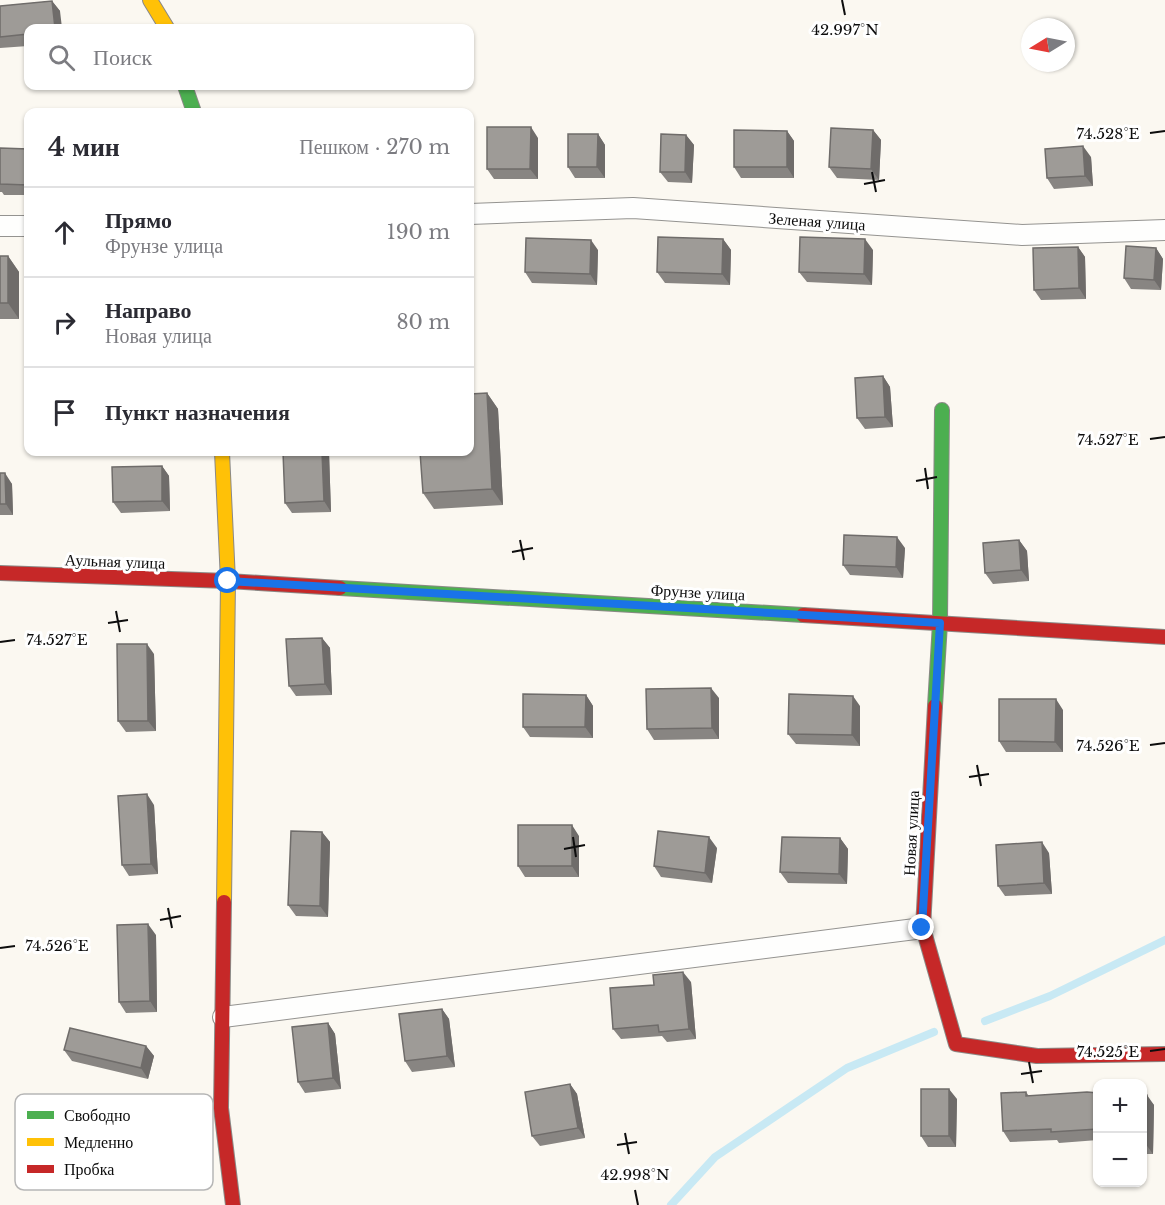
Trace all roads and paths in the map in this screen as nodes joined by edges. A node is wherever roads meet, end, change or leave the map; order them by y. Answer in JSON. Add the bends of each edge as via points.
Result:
{"nodes":[{"id":1,"x":150,"y":0,"type":"edge"},
{"id":2,"x":165,"y":24,"type":"edge"},
{"id":3,"x":186,"y":90,"type":"edge"},
{"id":4,"x":193,"y":108,"type":"edge"},
{"id":5,"x":474,"y":214,"type":"edge"},
{"id":6,"x":0,"y":226,"type":"edge"},
{"id":7,"x":24,"y":226,"type":"edge"},
{"id":8,"x":1165,"y":230,"type":"edge"},
{"id":9,"x":942,"y":410,"type":"dead end"},
{"id":10,"x":222,"y":456,"type":"edge"},
{"id":11,"x":0,"y":573,"type":"edge"},
{"id":12,"x":228,"y":581,"type":"junction"},
{"id":13,"x":940,"y":623,"type":"junction"},
{"id":14,"x":1165,"y":637,"type":"edge"},
{"id":15,"x":922,"y":928,"type":"junction"},
{"id":16,"x":223,"y":1017,"type":"junction"},
{"id":17,"x":1165,"y":1054,"type":"edge"},
{"id":18,"x":233,"y":1205,"type":"edge"}],
"edges":[{"from":1,"to":2,"type":"street"},
{"from":3,"to":4,"type":"street"},
{"from":5,"to":8,"type":"street","name":"Зеленая улица","via":[[633,208],[1022,235]]},
{"from":6,"to":7,"type":"street"},
{"from":9,"to":13,"type":"street","name":"Новая улица"},
{"from":10,"to":12,"type":"street"},
{"from":11,"to":12,"type":"street","name":"Аульная улица"},
{"from":12,"to":13,"type":"street","name":"Фрунзе улица"},
{"from":12,"to":16,"type":"street"},
{"from":13,"to":14,"type":"street","name":"Фрунзе улица"},
{"from":13,"to":15,"type":"street","name":"Новая улица"},
{"from":15,"to":16,"type":"street"},
{"from":15,"to":17,"type":"street","name":"Новая улица","via":[[956,1044],[1037,1056]]},
{"from":16,"to":18,"type":"street","via":[[221,1108]]}]}
